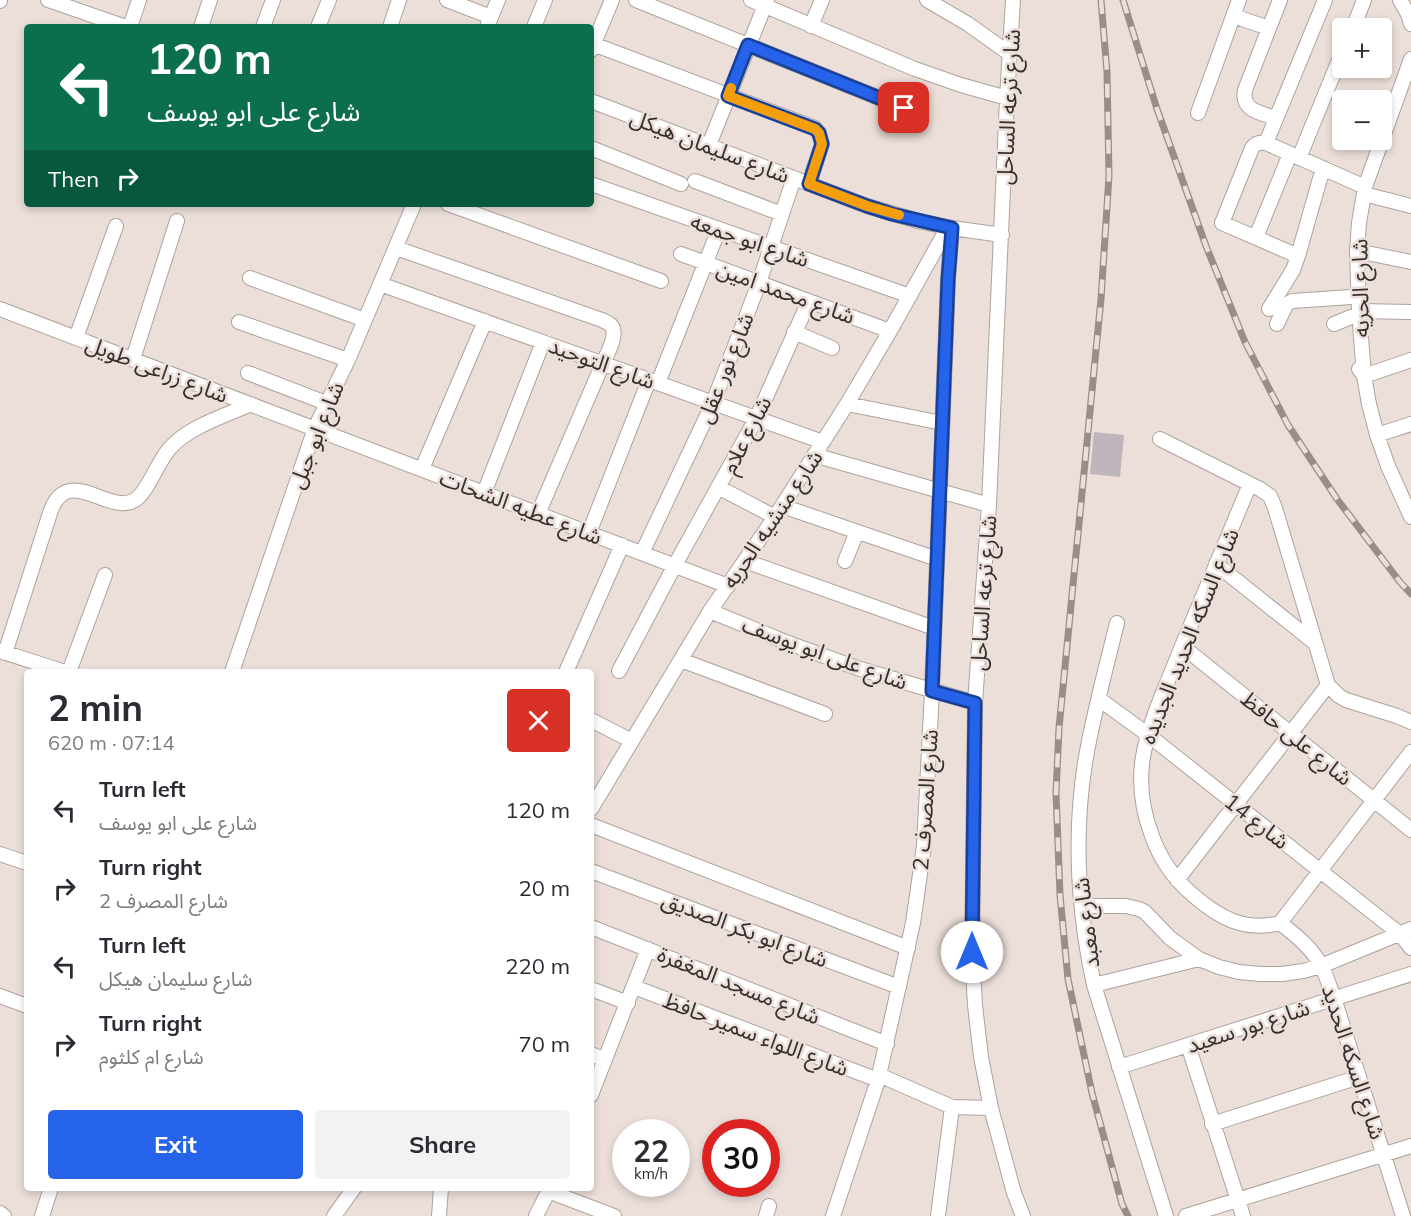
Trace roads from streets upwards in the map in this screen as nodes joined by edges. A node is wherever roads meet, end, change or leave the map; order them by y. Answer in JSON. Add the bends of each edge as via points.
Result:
{"nodes":[{"id":1,"x":48,"y":0,"type":"edge"},
{"id":2,"x":139,"y":0,"type":"edge"},
{"id":3,"x":210,"y":0,"type":"edge"},
{"id":4,"x":273,"y":0,"type":"edge"},
{"id":5,"x":329,"y":0,"type":"edge"},
{"id":6,"x":399,"y":0,"type":"edge"},
{"id":7,"x":447,"y":0,"type":"edge"},
{"id":8,"x":498,"y":0,"type":"edge"},
{"id":9,"x":545,"y":0,"type":"edge"},
{"id":10,"x":612,"y":0,"type":"edge"},
{"id":11,"x":636,"y":0,"type":"edge"},
{"id":12,"x":751,"y":0,"type":"edge"},
{"id":13,"x":822,"y":0,"type":"edge"},
{"id":14,"x":927,"y":0,"type":"edge"},
{"id":15,"x":1013,"y":0,"type":"edge"},
{"id":16,"x":1239,"y":0,"type":"edge"},
{"id":17,"x":1280,"y":0,"type":"edge"},
{"id":18,"x":1325,"y":0,"type":"edge"},
{"id":19,"x":1364,"y":0,"type":"edge"},
{"id":20,"x":1400,"y":0,"type":"edge"},
{"id":21,"x":765,"y":3,"type":"edge"},
{"id":22,"x":72,"y":4,"type":"edge"},
{"id":23,"x":944,"y":5,"type":"edge"},
{"id":24,"x":1233,"y":16,"type":"junction"},
{"id":25,"x":1410,"y":17,"type":"edge"},
{"id":26,"x":1357,"y":18,"type":"edge"},
{"id":27,"x":489,"y":22,"type":"edge"},
{"id":28,"x":121,"y":24,"type":"edge"},
{"id":29,"x":129,"y":24,"type":"edge"},
{"id":30,"x":202,"y":24,"type":"edge"},
{"id":31,"x":264,"y":24,"type":"edge"},
{"id":32,"x":319,"y":24,"type":"edge"},
{"id":33,"x":391,"y":24,"type":"edge"},
{"id":34,"x":535,"y":24,"type":"edge"},
{"id":35,"x":811,"y":26,"type":"junction"},
{"id":36,"x":1269,"y":28,"type":"junction"},
{"id":37,"x":594,"y":42,"type":"edge"},
{"id":38,"x":748,"y":45,"type":"junction"},
{"id":39,"x":594,"y":48,"type":"edge"},
{"id":40,"x":1010,"y":54,"type":"junction"},
{"id":41,"x":1411,"y":59,"type":"edge"},
{"id":42,"x":1332,"y":75,"type":"edge"},
{"id":43,"x":728,"y":96,"type":"junction"},
{"id":44,"x":1007,"y":98,"type":"junction"},
{"id":45,"x":594,"y":102,"type":"edge"},
{"id":46,"x":904,"y":108,"type":"dead end"},
{"id":47,"x":1198,"y":113,"type":"dead end"},
{"id":48,"x":1276,"y":118,"type":"junction"},
{"id":49,"x":1266,"y":143,"type":"junction"},
{"id":50,"x":709,"y":146,"type":"junction"},
{"id":51,"x":594,"y":149,"type":"edge"},
{"id":52,"x":1295,"y":156,"type":"junction"},
{"id":53,"x":1323,"y":168,"type":"junction"},
{"id":54,"x":794,"y":178,"type":"junction"},
{"id":55,"x":695,"y":181,"type":"dead end"},
{"id":56,"x":681,"y":184,"type":"dead end"},
{"id":57,"x":809,"y":184,"type":"junction"},
{"id":58,"x":594,"y":185,"type":"edge"},
{"id":59,"x":1365,"y":190,"type":"junction"},
{"id":60,"x":1411,"y":206,"type":"edge"},
{"id":61,"x":413,"y":207,"type":"edge"},
{"id":62,"x":456,"y":207,"type":"edge"},
{"id":63,"x":782,"y":214,"type":"junction"},
{"id":64,"x":177,"y":221,"type":"dead end"},
{"id":65,"x":116,"y":226,"type":"dead end"},
{"id":66,"x":950,"y":228,"type":"junction"},
{"id":67,"x":720,"y":230,"type":"junction"},
{"id":68,"x":1002,"y":235,"type":"junction"},
{"id":69,"x":1256,"y":237,"type":"junction"},
{"id":70,"x":396,"y":248,"type":"junction"},
{"id":71,"x":771,"y":248,"type":"junction"},
{"id":72,"x":1357,"y":251,"type":"junction"},
{"id":73,"x":681,"y":254,"type":"dead end"},
{"id":74,"x":1299,"y":256,"type":"junction"},
{"id":75,"x":1411,"y":262,"type":"edge"},
{"id":76,"x":706,"y":263,"type":"junction"},
{"id":77,"x":250,"y":278,"type":"dead end"},
{"id":78,"x":661,"y":281,"type":"dead end"},
{"id":79,"x":759,"y":283,"type":"junction"},
{"id":80,"x":1357,"y":283,"type":"junction"},
{"id":81,"x":380,"y":284,"type":"junction"},
{"id":82,"x":910,"y":296,"type":"junction"},
{"id":83,"x":1351,"y":297,"type":"junction"},
{"id":84,"x":809,"y":301,"type":"junction"},
{"id":85,"x":1269,"y":309,"type":"dead end"},
{"id":86,"x":2,"y":310,"type":"edge"},
{"id":87,"x":1411,"y":312,"type":"edge"},
{"id":88,"x":1355,"y":314,"type":"junction"},
{"id":89,"x":365,"y":320,"type":"junction"},
{"id":90,"x":485,"y":321,"type":"junction"},
{"id":91,"x":239,"y":322,"type":"dead end"},
{"id":92,"x":0,"y":324,"type":"edge"},
{"id":93,"x":1277,"y":324,"type":"dead end"},
{"id":94,"x":1334,"y":324,"type":"dead end"},
{"id":95,"x":890,"y":331,"type":"junction"},
{"id":96,"x":794,"y":332,"type":"junction"},
{"id":97,"x":76,"y":338,"type":"junction"},
{"id":98,"x":543,"y":342,"type":"junction"},
{"id":99,"x":832,"y":348,"type":"dead end"},
{"id":100,"x":133,"y":359,"type":"junction"},
{"id":101,"x":348,"y":360,"type":"junction"},
{"id":102,"x":1411,"y":360,"type":"edge"},
{"id":103,"x":603,"y":363,"type":"junction"},
{"id":104,"x":248,"y":374,"type":"dead end"},
{"id":105,"x":1364,"y":376,"type":"junction"},
{"id":106,"x":654,"y":381,"type":"junction"},
{"id":107,"x":326,"y":403,"type":"junction"},
{"id":108,"x":713,"y":403,"type":"junction"},
{"id":109,"x":251,"y":404,"type":"junction"},
{"id":110,"x":847,"y":404,"type":"junction"},
{"id":111,"x":757,"y":417,"type":"junction"},
{"id":112,"x":942,"y":423,"type":"junction"},
{"id":113,"x":1411,"y":424,"type":"edge"},
{"id":114,"x":315,"y":428,"type":"junction"},
{"id":115,"x":1377,"y":435,"type":"junction"},
{"id":116,"x":1160,"y":439,"type":"dead end"},
{"id":117,"x":823,"y":442,"type":"junction"},
{"id":118,"x":814,"y":455,"type":"junction"},
{"id":119,"x":422,"y":470,"type":"junction"},
{"id":120,"x":1250,"y":484,"type":"junction"},
{"id":121,"x":718,"y":487,"type":"junction"},
{"id":122,"x":939,"y":491,"type":"junction"},
{"id":123,"x":484,"y":493,"type":"junction"},
{"id":124,"x":1406,"y":494,"type":"edge"},
{"id":125,"x":990,"y":505,"type":"junction"},
{"id":126,"x":778,"y":512,"type":"junction"},
{"id":127,"x":538,"y":514,"type":"junction"},
{"id":128,"x":1411,"y":517,"type":"edge"},
{"id":129,"x":857,"y":532,"type":"junction"},
{"id":130,"x":589,"y":533,"type":"junction"},
{"id":131,"x":622,"y":546,"type":"junction"},
{"id":132,"x":642,"y":553,"type":"junction"},
{"id":133,"x":937,"y":559,"type":"junction"},
{"id":134,"x":745,"y":561,"type":"junction"},
{"id":135,"x":845,"y":561,"type":"dead end"},
{"id":136,"x":1216,"y":564,"type":"junction"},
{"id":137,"x":675,"y":565,"type":"junction"},
{"id":138,"x":105,"y":575,"type":"dead end"},
{"id":139,"x":728,"y":586,"type":"junction"},
{"id":140,"x":710,"y":611,"type":"junction"},
{"id":141,"x":1117,"y":624,"type":"dead end"},
{"id":142,"x":934,"y":628,"type":"junction"},
{"id":143,"x":1315,"y":643,"type":"junction"},
{"id":144,"x":1182,"y":646,"type":"junction"},
{"id":145,"x":3,"y":652,"type":"edge"},
{"id":146,"x":681,"y":660,"type":"junction"},
{"id":147,"x":57,"y":669,"type":"edge"},
{"id":148,"x":68,"y":669,"type":"edge"},
{"id":149,"x":233,"y":669,"type":"edge"},
{"id":150,"x":567,"y":669,"type":"edge"},
{"id":151,"x":619,"y":671,"type":"dead end"},
{"id":152,"x":1328,"y":685,"type":"junction"},
{"id":153,"x":932,"y":691,"type":"junction"},
{"id":154,"x":1099,"y":699,"type":"junction"},
{"id":155,"x":975,"y":703,"type":"junction"},
{"id":156,"x":825,"y":714,"type":"dead end"},
{"id":157,"x":594,"y":722,"type":"edge"},
{"id":158,"x":1411,"y":722,"type":"edge"},
{"id":159,"x":1290,"y":733,"type":"junction"},
{"id":160,"x":1147,"y":734,"type":"junction"},
{"id":161,"x":632,"y":741,"type":"junction"},
{"id":162,"x":1411,"y":752,"type":"edge"},
{"id":163,"x":1374,"y":800,"type":"junction"},
{"id":164,"x":594,"y":804,"type":"edge"},
{"id":165,"x":1236,"y":804,"type":"junction"},
{"id":166,"x":594,"y":826,"type":"edge"},
{"id":167,"x":1411,"y":830,"type":"edge"},
{"id":168,"x":0,"y":854,"type":"edge"},
{"id":169,"x":24,"y":862,"type":"edge"},
{"id":170,"x":1320,"y":870,"type":"junction"},
{"id":171,"x":594,"y":873,"type":"edge"},
{"id":172,"x":1177,"y":880,"type":"junction"},
{"id":173,"x":1082,"y":906,"type":"junction"},
{"id":174,"x":1280,"y":923,"type":"junction"},
{"id":175,"x":594,"y":928,"type":"edge"},
{"id":176,"x":1406,"y":931,"type":"edge"},
{"id":177,"x":908,"y":948,"type":"junction"},
{"id":178,"x":1411,"y":948,"type":"edge"},
{"id":179,"x":648,"y":949,"type":"junction"},
{"id":180,"x":1199,"y":959,"type":"junction"},
{"id":181,"x":1321,"y":966,"type":"junction"},
{"id":182,"x":1411,"y":974,"type":"edge"},
{"id":183,"x":1094,"y":985,"type":"junction"},
{"id":184,"x":634,"y":987,"type":"junction"},
{"id":185,"x":900,"y":987,"type":"junction"},
{"id":186,"x":594,"y":990,"type":"edge"},
{"id":187,"x":0,"y":996,"type":"edge"},
{"id":188,"x":1334,"y":998,"type":"junction"},
{"id":189,"x":628,"y":1003,"type":"junction"},
{"id":190,"x":24,"y":1005,"type":"edge"},
{"id":191,"x":886,"y":1044,"type":"junction"},
{"id":192,"x":1188,"y":1045,"type":"junction"},
{"id":193,"x":594,"y":1055,"type":"edge"},
{"id":194,"x":605,"y":1060,"type":"junction"},
{"id":195,"x":1119,"y":1067,"type":"junction"},
{"id":196,"x":1359,"y":1077,"type":"junction"},
{"id":197,"x":879,"y":1078,"type":"junction"},
{"id":198,"x":594,"y":1088,"type":"edge"},
{"id":199,"x":952,"y":1107,"type":"junction"},
{"id":200,"x":991,"y":1108,"type":"junction"},
{"id":201,"x":1212,"y":1124,"type":"junction"},
{"id":202,"x":1411,"y":1146,"type":"edge"},
{"id":203,"x":1384,"y":1154,"type":"junction"},
{"id":204,"x":50,"y":1191,"type":"edge"},
{"id":205,"x":352,"y":1191,"type":"edge"},
{"id":206,"x":441,"y":1191,"type":"edge"},
{"id":207,"x":548,"y":1191,"type":"edge"},
{"id":208,"x":552,"y":1191,"type":"edge"},
{"id":209,"x":1237,"y":1200,"type":"junction"},
{"id":210,"x":0,"y":1213,"type":"edge"},
{"id":211,"x":4,"y":1216,"type":"edge"},
{"id":212,"x":42,"y":1216,"type":"edge"},
{"id":213,"x":334,"y":1216,"type":"edge"},
{"id":214,"x":439,"y":1216,"type":"edge"},
{"id":215,"x":536,"y":1216,"type":"edge"},
{"id":216,"x":614,"y":1216,"type":"edge"},
{"id":217,"x":833,"y":1216,"type":"edge"},
{"id":218,"x":938,"y":1216,"type":"edge"},
{"id":219,"x":1023,"y":1216,"type":"edge"},
{"id":220,"x":1166,"y":1216,"type":"edge"},
{"id":221,"x":1185,"y":1216,"type":"edge"},
{"id":222,"x":1243,"y":1216,"type":"edge"},
{"id":223,"x":1403,"y":1216,"type":"edge"}],
"edges":[{"from":1,"to":22,"type":"street"},
{"from":2,"to":29,"type":"street"},
{"from":3,"to":30,"type":"street"},
{"from":4,"to":31,"type":"street"},
{"from":5,"to":32,"type":"street"},
{"from":6,"to":33,"type":"street"},
{"from":7,"to":27,"type":"street"},
{"from":8,"to":27,"type":"street"},
{"from":9,"to":34,"type":"street"},
{"from":10,"to":37,"type":"street"},
{"from":11,"to":38,"type":"street"},
{"from":12,"to":21,"type":"street"},
{"from":13,"to":35,"type":"street"},
{"from":14,"to":23,"type":"street"},
{"from":15,"to":40,"type":"street","name":"شارع ترعه الساحل"},
{"from":16,"to":24,"type":"street"},
{"from":17,"to":36,"type":"street"},
{"from":18,"to":48,"type":"street"},
{"from":19,"to":26,"type":"street"},
{"from":20,"to":25,"type":"street"},
{"from":21,"to":35,"type":"street"},
{"from":21,"to":38,"type":"street"},
{"from":22,"to":28,"type":"street"},
{"from":23,"to":40,"type":"street"},
{"from":24,"to":36,"type":"street"},
{"from":24,"to":47,"type":"street"},
{"from":35,"to":44,"type":"street","via":[[915,69]]},
{"from":36,"to":48,"type":"street","via":[[1244,97],[1251,109]]},
{"from":38,"to":43,"type":"street"},
{"from":38,"to":46,"type":"street"},
{"from":39,"to":43,"type":"street"},
{"from":40,"to":44,"type":"street","name":"شارع ترعه الساحل"},
{"from":41,"to":59,"type":"street","name":"شارع الحريه"},
{"from":42,"to":52,"type":"street"},
{"from":43,"to":50,"type":"street"},
{"from":43,"to":57,"type":"street","via":[[819,133],[822,144]]},
{"from":44,"to":68,"type":"street","name":"شارع ترعه الساحل"},
{"from":45,"to":50,"type":"street","name":"شارع سليمان هيكل"},
{"from":48,"to":49,"type":"street"},
{"from":49,"to":52,"type":"street"},
{"from":49,"to":69,"type":"street","via":[[1252,148],[1222,223]]},
{"from":50,"to":54,"type":"street","name":"شارع سليمان هيكل"},
{"from":51,"to":56,"type":"street"},
{"from":52,"to":53,"type":"street"},
{"from":52,"to":69,"type":"street"},
{"from":53,"to":59,"type":"street"},
{"from":53,"to":74,"type":"street"},
{"from":54,"to":57,"type":"street","name":"شارع سليمان هيكل"},
{"from":54,"to":63,"type":"street","name":"شارع نور عقل"},
{"from":55,"to":63,"type":"street"},
{"from":57,"to":66,"type":"street","name":"شارع سليمان هيكل","via":[[867,206]]},
{"from":58,"to":67,"type":"street","name":"شارع ابو جمعه"},
{"from":59,"to":60,"type":"street"},
{"from":59,"to":72,"type":"street","name":"شارع الحريه"},
{"from":61,"to":70,"type":"street","name":"شارع ابو جبل"},
{"from":62,"to":78,"type":"street"},
{"from":63,"to":71,"type":"street","name":"شارع نور عقل"},
{"from":64,"to":100,"type":"street"},
{"from":65,"to":97,"type":"street"},
{"from":66,"to":68,"type":"street","name":"شارع سليمان هيكل"},
{"from":66,"to":82,"type":"street","name":"شارع منشيه الحريه"},
{"from":66,"to":112,"type":"street","name":"شارع المصرف 2"},
{"from":67,"to":71,"type":"street","name":"شارع ابو جمعه"},
{"from":67,"to":76,"type":"street"},
{"from":68,"to":125,"type":"street","name":"شارع ترعه الساحل"},
{"from":69,"to":74,"type":"street"},
{"from":70,"to":81,"type":"street","name":"شارع ابو جبل"},
{"from":70,"to":103,"type":"street","via":[[610,324],[613,338]]},
{"from":71,"to":79,"type":"street","name":"شارع نور عقل"},
{"from":71,"to":82,"type":"street","name":"شارع ابو جمعه"},
{"from":72,"to":75,"type":"street"},
{"from":72,"to":80,"type":"street","name":"شارع الحريه"},
{"from":73,"to":76,"type":"street","name":"شارع محمد امين"},
{"from":74,"to":85,"type":"street"},
{"from":76,"to":79,"type":"street","name":"شارع محمد امين"},
{"from":76,"to":106,"type":"street"},
{"from":77,"to":89,"type":"street"},
{"from":79,"to":84,"type":"street","name":"شارع محمد امين"},
{"from":79,"to":108,"type":"street","name":"شارع نور عقل"},
{"from":80,"to":83,"type":"street"},
{"from":80,"to":88,"type":"street","name":"شارع الحريه"},
{"from":81,"to":89,"type":"street","name":"شارع ابو جبل"},
{"from":81,"to":90,"type":"street","name":"شارع التوحيد"},
{"from":82,"to":95,"type":"street","name":"شارع منشيه الحريه"},
{"from":83,"to":88,"type":"street"},
{"from":83,"to":93,"type":"street","via":[[1292,301]]},
{"from":84,"to":95,"type":"street","name":"شارع محمد امين"},
{"from":84,"to":96,"type":"street","name":"شارع علام"},
{"from":86,"to":92,"type":"street"},
{"from":86,"to":97,"type":"street","name":"شارع زراعى طويل"},
{"from":87,"to":88,"type":"street"},
{"from":88,"to":94,"type":"street"},
{"from":88,"to":105,"type":"street","name":"شارع الحريه"},
{"from":89,"to":101,"type":"street","name":"شارع ابو جبل"},
{"from":90,"to":98,"type":"street","name":"شارع التوحيد"},
{"from":90,"to":119,"type":"street"},
{"from":91,"to":101,"type":"street"},
{"from":95,"to":110,"type":"street","name":"شارع منشيه الحريه"},
{"from":96,"to":99,"type":"street"},
{"from":96,"to":111,"type":"street","name":"شارع علام"},
{"from":97,"to":100,"type":"street","name":"شارع زراعى طويل"},
{"from":98,"to":103,"type":"street","name":"شارع التوحيد"},
{"from":98,"to":123,"type":"street"},
{"from":100,"to":109,"type":"street","name":"شارع زراعى طويل"},
{"from":101,"to":107,"type":"street","name":"شارع ابو جبل"},
{"from":102,"to":105,"type":"street"},
{"from":103,"to":106,"type":"street","name":"شارع التوحيد"},
{"from":103,"to":127,"type":"street"},
{"from":104,"to":107,"type":"street"},
{"from":105,"to":115,"type":"street","name":"شارع الحريه"},
{"from":106,"to":108,"type":"street","name":"شارع التوحيد"},
{"from":106,"to":130,"type":"street"},
{"from":107,"to":114,"type":"street","name":"شارع ابو جبل"},
{"from":108,"to":111,"type":"street","name":"شارع التوحيد"},
{"from":108,"to":132,"type":"street","name":"شارع نور عقل"},
{"from":109,"to":114,"type":"street","name":"شارع زراعى طويل"},
{"from":109,"to":145,"type":"street","via":[[180,438],[163,456],[134,501],[125,504],[81,491],[58,498]]},
{"from":110,"to":112,"type":"street"},
{"from":110,"to":117,"type":"street","name":"شارع منشيه الحريه"},
{"from":111,"to":117,"type":"street","name":"شارع التوحيد"},
{"from":111,"to":121,"type":"street","name":"شارع علام"},
{"from":112,"to":122,"type":"street","name":"شارع المصرف 2"},
{"from":113,"to":115,"type":"street"},
{"from":114,"to":119,"type":"street","name":"شارع عطيه الشحات"},
{"from":114,"to":149,"type":"street","name":"شارع ابو جبل"},
{"from":115,"to":124,"type":"street","name":"شارع الحريه","via":[[1388,466]]},
{"from":116,"to":120,"type":"street"},
{"from":117,"to":118,"type":"street","name":"شارع منشيه الحريه"},
{"from":118,"to":122,"type":"street"},
{"from":118,"to":126,"type":"street","name":"شارع منشيه الحريه"},
{"from":119,"to":123,"type":"street","name":"شارع عطيه الشحات"},
{"from":120,"to":136,"type":"street","name":"شارع السكه الحديد الجديده"},
{"from":120,"to":143,"type":"street","via":[[1266,492],[1274,502]]},
{"from":121,"to":126,"type":"street"},
{"from":121,"to":137,"type":"street","name":"شارع علام"},
{"from":122,"to":125,"type":"street"},
{"from":122,"to":133,"type":"street","name":"شارع المصرف 2"},
{"from":123,"to":127,"type":"street","name":"شارع عطيه الشحات"},
{"from":124,"to":128,"type":"street","name":"شارع الحريه"},
{"from":125,"to":155,"type":"street","name":"شارع ترعه الساحل"},
{"from":126,"to":129,"type":"street"},
{"from":126,"to":134,"type":"street","name":"شارع منشيه الحريه"},
{"from":127,"to":130,"type":"street","name":"شارع عطيه الشحات"},
{"from":129,"to":133,"type":"street"},
{"from":129,"to":135,"type":"street"},
{"from":130,"to":131,"type":"street","name":"شارع عطيه الشحات"},
{"from":131,"to":132,"type":"street","name":"شارع عطيه الشحات"},
{"from":131,"to":150,"type":"street"},
{"from":132,"to":137,"type":"street","name":"شارع عطيه الشحات"},
{"from":133,"to":142,"type":"street","name":"شارع المصرف 2"},
{"from":134,"to":139,"type":"street","name":"شارع منشيه الحريه"},
{"from":134,"to":142,"type":"street"},
{"from":136,"to":143,"type":"street"},
{"from":136,"to":144,"type":"street","name":"شارع السكه الحديد الجديده"},
{"from":137,"to":139,"type":"street","name":"شارع عطيه الشحات"},
{"from":137,"to":151,"type":"street","name":"شارع علام"},
{"from":138,"to":148,"type":"street"},
{"from":139,"to":140,"type":"street","name":"شارع منشيه الحريه"},
{"from":140,"to":146,"type":"street","name":"شارع منشيه الحريه"},
{"from":140,"to":153,"type":"street","name":"شارع على ابو يوسف","via":[[783,641]]},
{"from":141,"to":154,"type":"street","name":"شارع معبد"},
{"from":142,"to":153,"type":"street","name":"شارع المصرف 2"},
{"from":143,"to":152,"type":"street"},
{"from":144,"to":159,"type":"street","name":"شارع على حافظ"},
{"from":144,"to":160,"type":"street","name":"شارع السكه الحديد الجديده"},
{"from":145,"to":147,"type":"street"},
{"from":146,"to":156,"type":"street"},
{"from":146,"to":161,"type":"street","name":"شارع منشيه الحريه"},
{"from":152,"to":158,"type":"street","via":[[1339,696]]},
{"from":152,"to":159,"type":"street"},
{"from":153,"to":155,"type":"street","name":"شارع على ابو يوسف"},
{"from":153,"to":177,"type":"street","name":"شارع المصرف 2","via":[[924,846]]},
{"from":154,"to":160,"type":"street","name":"شارع 14"},
{"from":154,"to":173,"type":"street","name":"شارع معبد","via":[[1080,807]]},
{"from":155,"to":200,"type":"street","name":"شارع ترعه الساحل","via":[[972,952],[981,1057]]},
{"from":157,"to":161,"type":"street"},
{"from":159,"to":163,"type":"street","name":"شارع على حافظ"},
{"from":159,"to":165,"type":"street"},
{"from":160,"to":165,"type":"street","name":"شارع 14"},
{"from":160,"to":172,"type":"street","name":"شارع السكه الحديد الجديده","via":[[1141,769],[1143,804],[1155,844]]},
{"from":161,"to":164,"type":"street","name":"شارع منشيه الحريه"},
{"from":162,"to":163,"type":"street"},
{"from":163,"to":167,"type":"street","name":"شارع على حافظ"},
{"from":163,"to":170,"type":"street"},
{"from":165,"to":170,"type":"street","name":"شارع 14"},
{"from":165,"to":172,"type":"street"},
{"from":166,"to":177,"type":"street"},
{"from":168,"to":169,"type":"street"},
{"from":170,"to":174,"type":"street"},
{"from":170,"to":176,"type":"street","name":"شارع 14"},
{"from":171,"to":185,"type":"street","name":"شارع ابو بكر الصديق"},
{"from":172,"to":174,"type":"street","name":"شارع السكه الحديد الجديده","via":[[1228,919],[1254,926]]},
{"from":173,"to":180,"type":"street","via":[[1139,909]]},
{"from":173,"to":183,"type":"street","name":"شارع معبد"},
{"from":174,"to":181,"type":"street","name":"شارع السكه الحديد","via":[[1314,954]]},
{"from":175,"to":179,"type":"street","name":"شارع مسجد المغفرة"},
{"from":176,"to":178,"type":"street","name":"شارع 14"},
{"from":176,"to":181,"type":"street"},
{"from":177,"to":185,"type":"street","name":"شارع المصرف 2"},
{"from":179,"to":184,"type":"street"},
{"from":179,"to":191,"type":"street","name":"شارع مسجد المغفرة"},
{"from":180,"to":181,"type":"street","via":[[1239,972],[1260,974]]},
{"from":180,"to":183,"type":"street"},
{"from":181,"to":188,"type":"street","name":"شارع السكه الحديد"},
{"from":182,"to":188,"type":"street","name":"شارع بور سعيد"},
{"from":183,"to":195,"type":"street","name":"شارع معبد"},
{"from":184,"to":189,"type":"street"},
{"from":184,"to":197,"type":"street","name":"شارع اللواء سمير حافظ"},
{"from":185,"to":191,"type":"street","name":"شارع المصرف 2"},
{"from":186,"to":189,"type":"street"},
{"from":187,"to":190,"type":"street"},
{"from":188,"to":192,"type":"street","name":"شارع بور سعيد"},
{"from":188,"to":196,"type":"street","name":"شارع السكه الحديد"},
{"from":189,"to":194,"type":"street"},
{"from":191,"to":197,"type":"street","name":"شارع المصرف 2"},
{"from":192,"to":195,"type":"street","name":"شارع بور سعيد"},
{"from":192,"to":201,"type":"street"},
{"from":193,"to":194,"type":"street"},
{"from":194,"to":198,"type":"street"},
{"from":195,"to":220,"type":"street","name":"شارع معبد"},
{"from":196,"to":201,"type":"street"},
{"from":196,"to":203,"type":"street","name":"شارع السكه الحديد"},
{"from":197,"to":199,"type":"street","name":"شارع اللواء سمير حافظ"},
{"from":197,"to":217,"type":"street","name":"شارع المصرف 2"},
{"from":199,"to":200,"type":"street"},
{"from":199,"to":218,"type":"street"},
{"from":200,"to":219,"type":"street","name":"شارع ترعه الساحل"},
{"from":201,"to":209,"type":"street"},
{"from":202,"to":203,"type":"street"},
{"from":203,"to":209,"type":"street"},
{"from":203,"to":223,"type":"street","name":"شارع السكه الحديد"},
{"from":204,"to":212,"type":"street"},
{"from":205,"to":213,"type":"street"},
{"from":206,"to":214,"type":"street"},
{"from":207,"to":215,"type":"street"},
{"from":208,"to":216,"type":"street"},
{"from":209,"to":221,"type":"street"},
{"from":209,"to":222,"type":"street"},
{"from":210,"to":211,"type":"street"}]}
